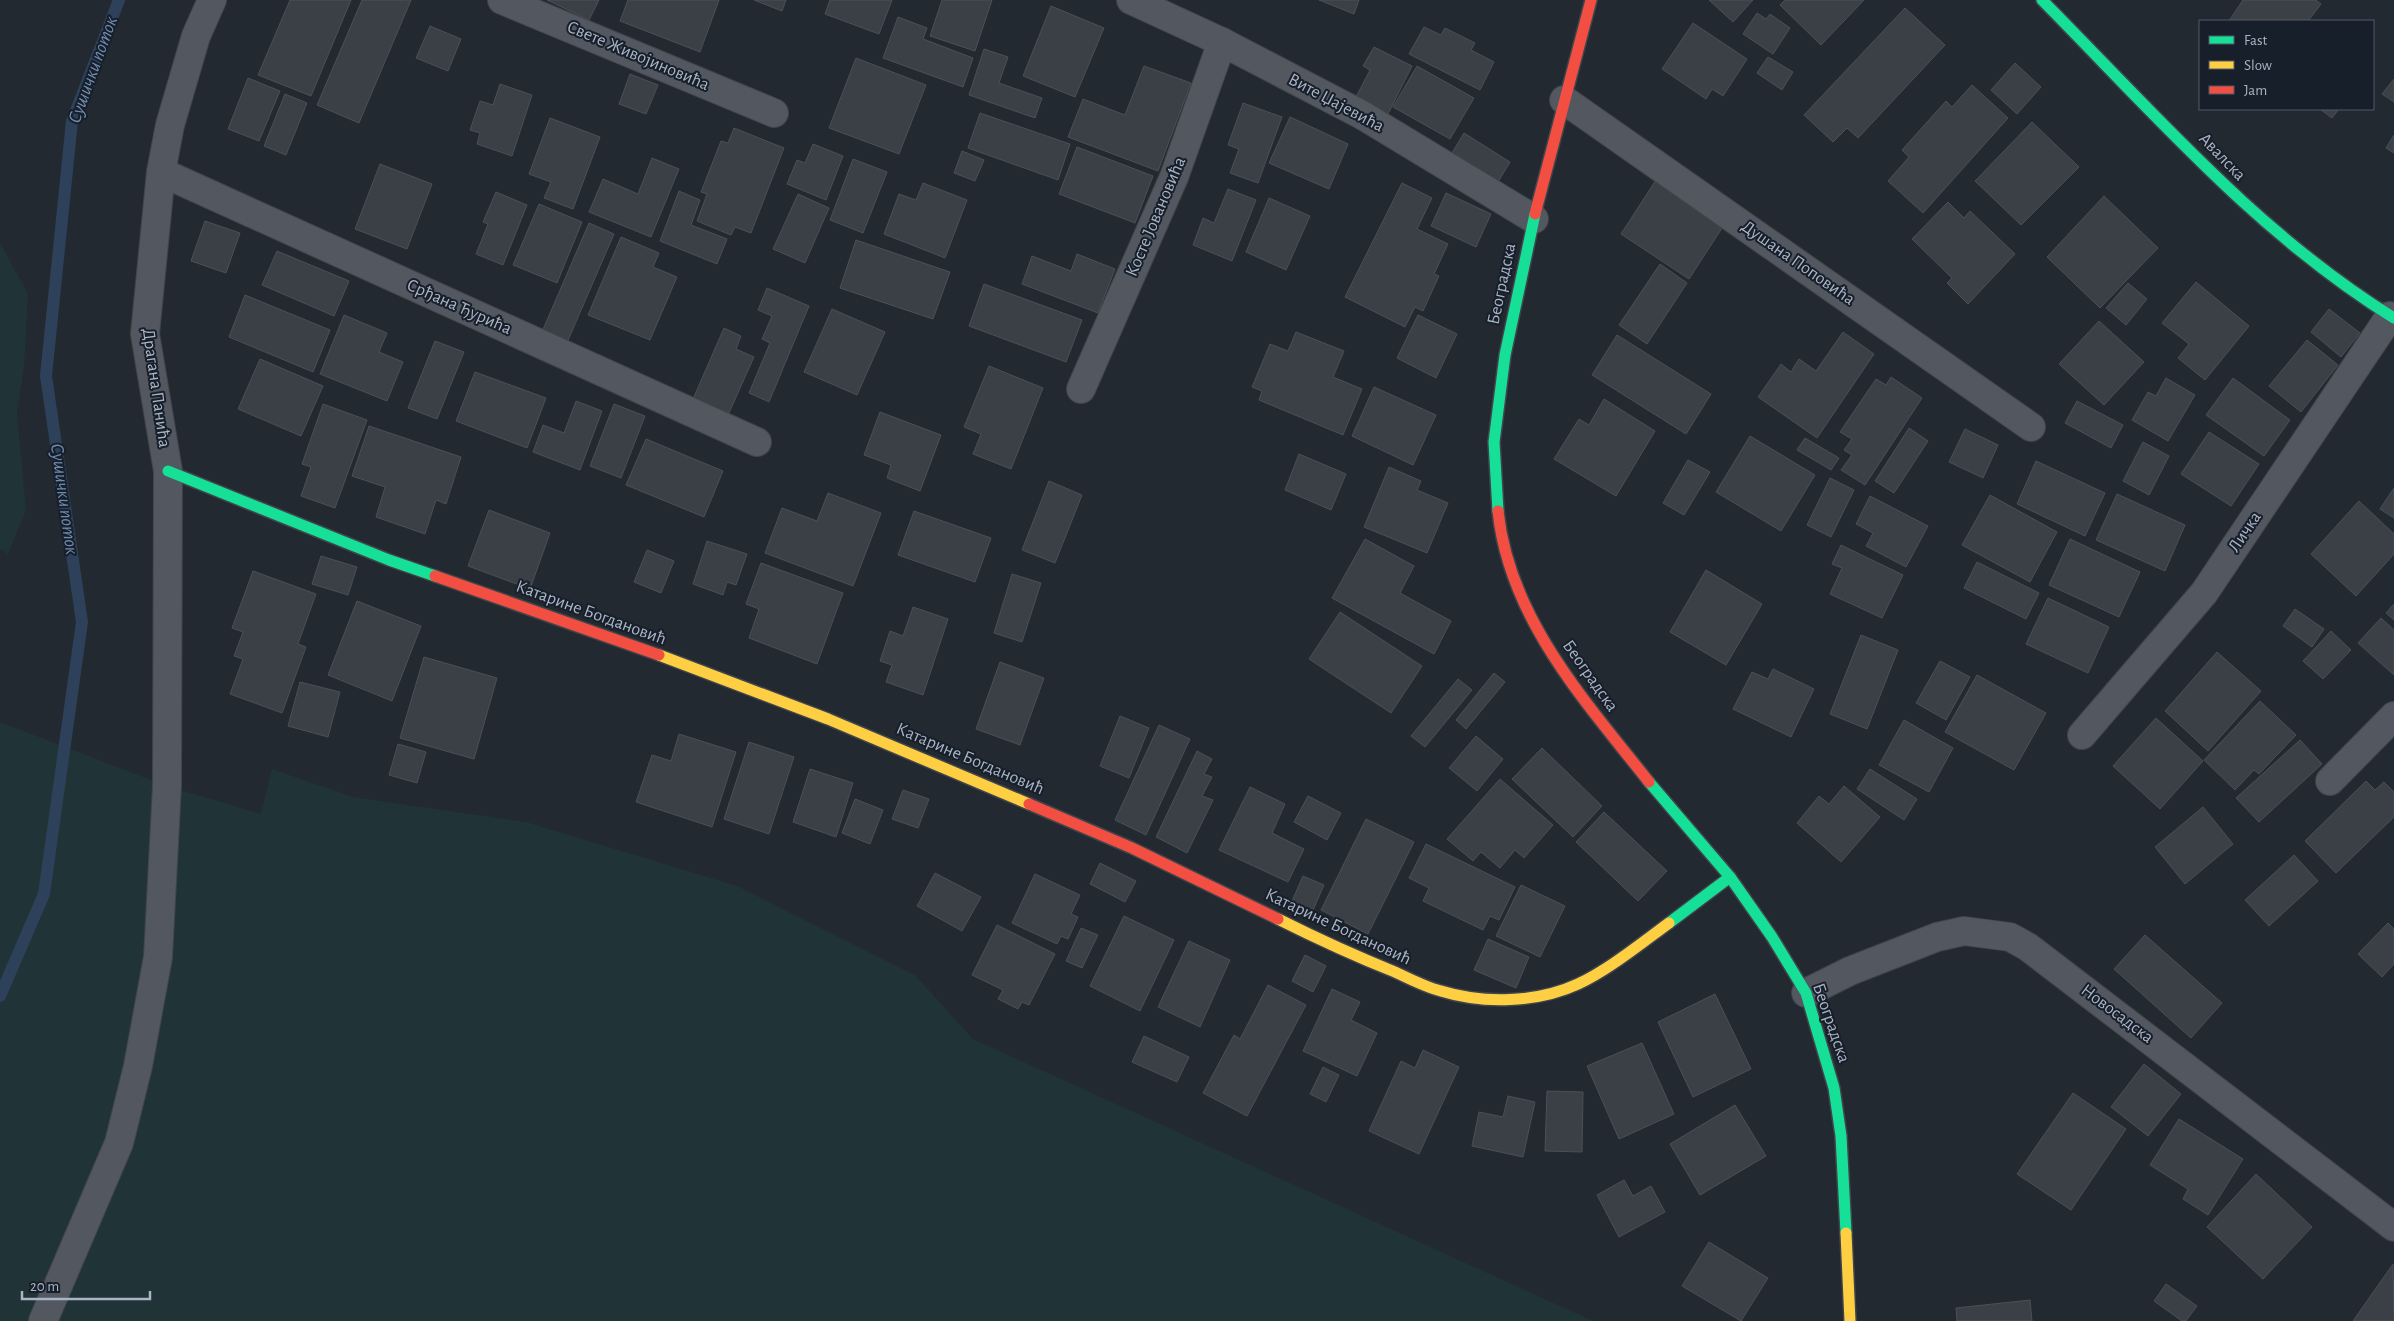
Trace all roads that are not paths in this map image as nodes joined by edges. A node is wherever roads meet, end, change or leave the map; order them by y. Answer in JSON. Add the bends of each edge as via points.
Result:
{"nodes":[{"id":1,"x":212,"y":0,"type":"edge"},
{"id":2,"x":502,"y":0,"type":"edge"},
{"id":3,"x":1131,"y":0,"type":"edge"},
{"id":4,"x":1591,"y":0,"type":"edge"},
{"id":5,"x":2042,"y":0,"type":"edge"},
{"id":6,"x":1222,"y":42,"type":"junction"},
{"id":7,"x":1564,"y":100,"type":"junction"},
{"id":8,"x":774,"y":113,"type":"dead end"},
{"id":9,"x":161,"y":172,"type":"junction"},
{"id":10,"x":1534,"y":219,"type":"junction"},
{"id":11,"x":2392,"y":317,"type":"edge"},
{"id":12,"x":1081,"y":389,"type":"dead end"},
{"id":13,"x":2031,"y":427,"type":"dead end"},
{"id":14,"x":757,"y":442,"type":"dead end"},
{"id":15,"x":168,"y":471,"type":"junction"},
{"id":16,"x":2394,"y":716,"type":"edge"},
{"id":17,"x":2082,"y":735,"type":"dead end"},
{"id":18,"x":2330,"y":782,"type":"dead end"},
{"id":19,"x":1730,"y":877,"type":"junction"},
{"id":20,"x":1806,"y":993,"type":"junction"},
{"id":21,"x":2394,"y":1228,"type":"edge"},
{"id":22,"x":44,"y":1321,"type":"edge"},
{"id":23,"x":1850,"y":1321,"type":"edge"}],
"edges":[{"from":1,"to":9,"type":"street","name":"Драгана Панића","via":[[184,73]]},
{"from":2,"to":8,"type":"street","name":"Свете Живојиновића"},
{"from":3,"to":6,"type":"street","name":"Вите Џајевића"},
{"from":4,"to":7,"type":"street","name":"Београдска"},
{"from":5,"to":11,"type":"street","name":"Авалска","via":[[2280,238],[2342,285]]},
{"from":6,"to":10,"type":"street","name":"Вите Џајевића","via":[[1362,116]]},
{"from":6,"to":12,"type":"street","name":"Косте Јовановића","via":[[1174,178]]},
{"from":7,"to":10,"type":"street","name":"Београдска"},
{"from":7,"to":13,"type":"street","name":"Душана Поповића"},
{"from":9,"to":14,"type":"street","name":"Срђана Ђурића"},
{"from":9,"to":15,"type":"street","name":"Драгана Панића","via":[[145,334]]},
{"from":10,"to":19,"type":"street","name":"Београдска","via":[[1505,354],[1494,442],[1498,522],[1508,563],[1526,609],[1566,676],[1654,788]]},
{"from":11,"to":17,"type":"street","name":"Личка","via":[[2204,593]]},
{"from":15,"to":19,"type":"street","name":"Катарине Богдановић","via":[[389,560],[602,634],[837,722],[1132,848],[1337,948],[1438,991],[1465,997],[1516,999],[1549,994],[1579,984],[1638,946]]},
{"from":15,"to":22,"type":"street","name":"Драгана Панића","via":[[168,786],[158,957],[138,1066],[119,1143]]},
{"from":16,"to":18,"type":"street"},
{"from":19,"to":20,"type":"street","name":"Београдска"},
{"from":20,"to":21,"type":"street","name":"Новосадска","via":[[1850,971],[1937,937],[1964,931],[2010,937],[2028,946]]},
{"from":20,"to":23,"type":"street","name":"Београдска","via":[[1834,1088],[1842,1136]]}]}
